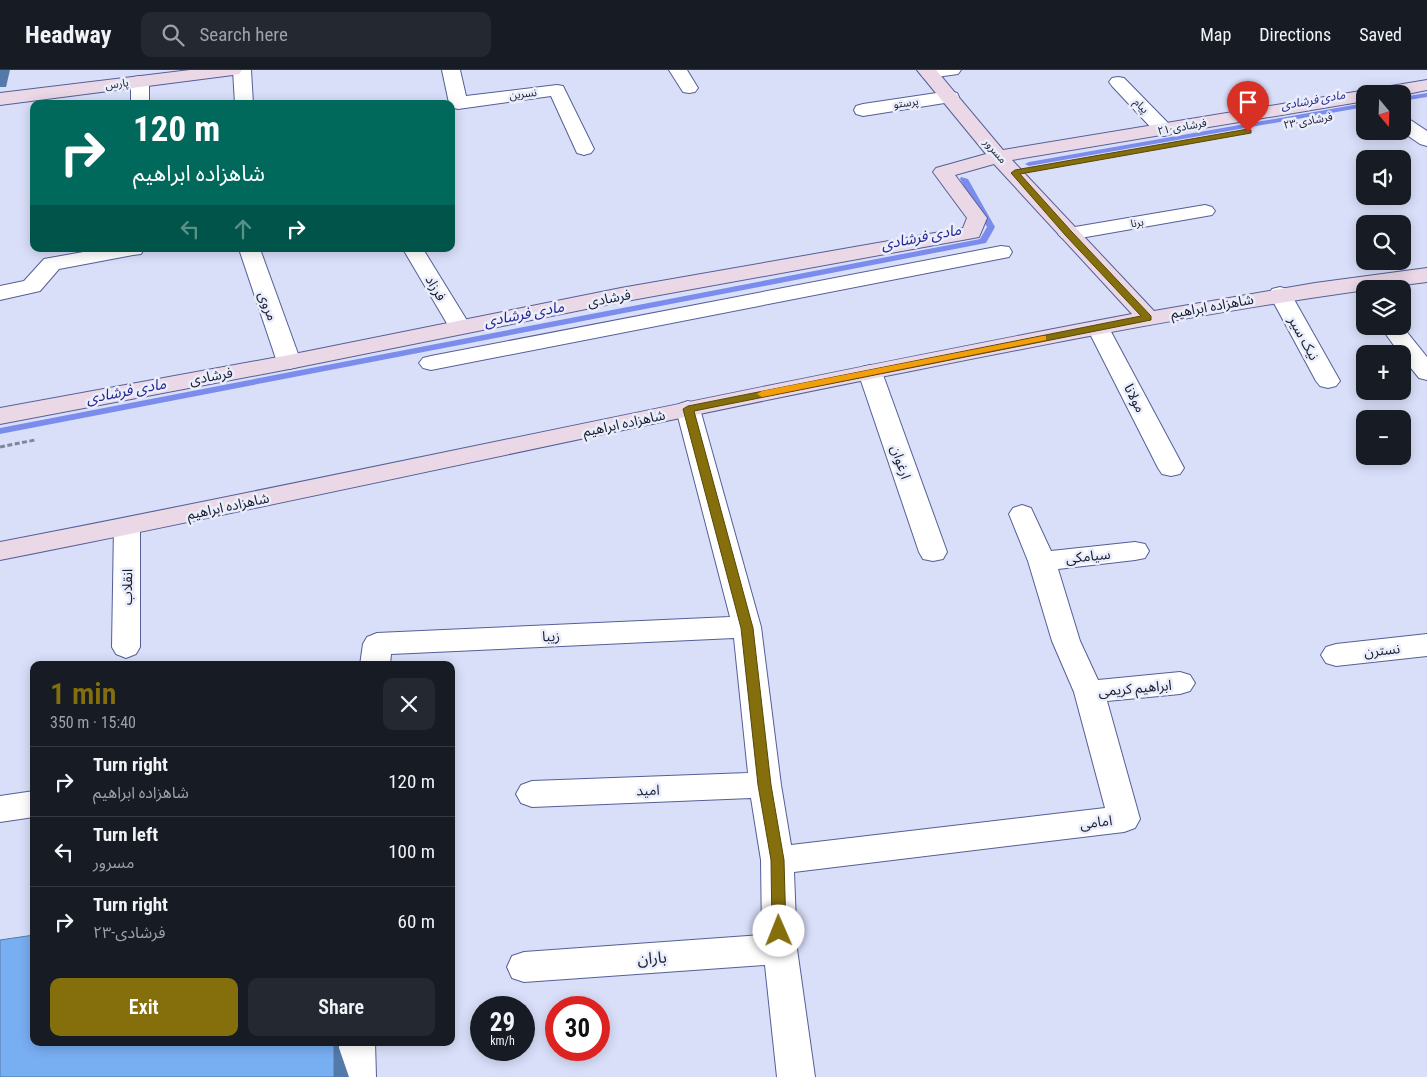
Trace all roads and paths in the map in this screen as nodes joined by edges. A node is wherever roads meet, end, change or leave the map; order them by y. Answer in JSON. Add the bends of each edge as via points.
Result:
{"nodes":[{"id":1,"x":233,"y":70,"type":"edge"},
{"id":2,"x":242,"y":70,"type":"edge"},
{"id":3,"x":451,"y":70,"type":"edge"},
{"id":4,"x":678,"y":70,"type":"edge"},
{"id":5,"x":952,"y":70,"type":"edge"},
{"id":6,"x":928,"y":72,"type":"edge"},
{"id":7,"x":140,"y":81,"type":"junction"},
{"id":8,"x":1118,"y":82,"type":"dead end"},
{"id":9,"x":1427,"y":85,"type":"edge"},
{"id":10,"x":690,"y":88,"type":"dead end"},
{"id":11,"x":1411,"y":88,"type":"edge"},
{"id":12,"x":950,"y":97,"type":"junction"},
{"id":13,"x":1356,"y":98,"type":"edge"},
{"id":14,"x":0,"y":99,"type":"edge"},
{"id":15,"x":140,"y":100,"type":"edge"},
{"id":16,"x":244,"y":100,"type":"edge"},
{"id":17,"x":1427,"y":101,"type":"edge"},
{"id":18,"x":1411,"y":104,"type":"edge"},
{"id":19,"x":863,"y":110,"type":"dead end"},
{"id":20,"x":1356,"y":113,"type":"edge"},
{"id":21,"x":1411,"y":129,"type":"edge"},
{"id":22,"x":1164,"y":130,"type":"junction"},
{"id":23,"x":1427,"y":140,"type":"edge"},
{"id":24,"x":584,"y":149,"type":"dead end"},
{"id":25,"x":998,"y":157,"type":"junction"},
{"id":26,"x":1015,"y":173,"type":"junction"},
{"id":27,"x":1205,"y":211,"type":"dead end"},
{"id":28,"x":1069,"y":234,"type":"junction"},
{"id":29,"x":117,"y":252,"type":"edge"},
{"id":30,"x":250,"y":252,"type":"edge"},
{"id":31,"x":415,"y":252,"type":"edge"},
{"id":32,"x":1001,"y":252,"type":"dead end"},
{"id":33,"x":1427,"y":275,"type":"edge"},
{"id":34,"x":1400,"y":280,"type":"edge"},
{"id":35,"x":1356,"y":288,"type":"edge"},
{"id":36,"x":0,"y":293,"type":"edge"},
{"id":37,"x":1280,"y":294,"type":"junction"},
{"id":38,"x":622,"y":295,"type":"junction"},
{"id":39,"x":1148,"y":318,"type":"junction"},
{"id":40,"x":637,"y":323,"type":"junction"},
{"id":41,"x":460,"y":327,"type":"junction"},
{"id":42,"x":1098,"y":328,"type":"junction"},
{"id":43,"x":1399,"y":335,"type":"edge"},
{"id":44,"x":289,"y":362,"type":"junction"},
{"id":45,"x":431,"y":363,"type":"dead end"},
{"id":46,"x":870,"y":372,"type":"junction"},
{"id":47,"x":1427,"y":373,"type":"edge"},
{"id":48,"x":1328,"y":381,"type":"dead end"},
{"id":49,"x":688,"y":409,"type":"junction"},
{"id":50,"x":0,"y":416,"type":"edge"},
{"id":51,"x":1171,"y":468,"type":"dead end"},
{"id":52,"x":1022,"y":514,"type":"dead end"},
{"id":53,"x":127,"y":527,"type":"junction"},
{"id":54,"x":0,"y":551,"type":"edge"},
{"id":55,"x":1135,"y":551,"type":"dead end"},
{"id":56,"x":933,"y":552,"type":"dead end"},
{"id":57,"x":1042,"y":560,"type":"junction"},
{"id":58,"x":747,"y":628,"type":"junction"},
{"id":59,"x":1427,"y":645,"type":"edge"},
{"id":60,"x":126,"y":647,"type":"dead end"},
{"id":61,"x":1336,"y":655,"type":"dead end"},
{"id":62,"x":375,"y":661,"type":"edge"},
{"id":63,"x":1180,"y":683,"type":"dead end"},
{"id":64,"x":1089,"y":692,"type":"junction"},
{"id":65,"x":765,"y":785,"type":"junction"},
{"id":66,"x":532,"y":794,"type":"dead end"},
{"id":67,"x":30,"y":805,"type":"edge"},
{"id":68,"x":0,"y":810,"type":"edge"},
{"id":69,"x":778,"y":860,"type":"junction"},
{"id":70,"x":780,"y":948,"type":"junction"},
{"id":71,"x":524,"y":967,"type":"dead end"},
{"id":72,"x":357,"y":1046,"type":"edge"},
{"id":73,"x":357,"y":1077,"type":"edge"},
{"id":74,"x":796,"y":1077,"type":"edge"}],
"edges":[{"from":1,"to":7,"type":"street","name":"پارس"},
{"from":2,"to":16,"type":"street"},
{"from":3,"to":24,"type":"street","name":"نسرین","via":[[458,102],[556,90]]},
{"from":4,"to":10,"type":"street"},
{"from":5,"to":6,"type":"street"},
{"from":6,"to":12,"type":"street","name":"مسرور"},
{"from":7,"to":14,"type":"street","name":"پارس"},
{"from":7,"to":15,"type":"street"},
{"from":8,"to":22,"type":"street","name":"پیام"},
{"from":9,"to":11,"type":"street"},
{"from":12,"to":19,"type":"street","name":"پرستو"},
{"from":12,"to":25,"type":"street","name":"مسرور"},
{"from":13,"to":22,"type":"street","name":"۲۱-فرشادی"},
{"from":17,"to":18,"type":"street"},
{"from":20,"to":26,"type":"street","name":"۲۳-فرشادی"},
{"from":21,"to":23,"type":"street"},
{"from":22,"to":25,"type":"street","name":"۲۱-فرشادی"},
{"from":25,"to":26,"type":"street","name":"مسرور"},
{"from":25,"to":38,"type":"street","name":"فرشادی","via":[[943,172],[977,218],[972,234]]},
{"from":26,"to":28,"type":"street","name":"مسرور"},
{"from":27,"to":28,"type":"street","name":"برنا"},
{"from":28,"to":39,"type":"street","name":"مسرور"},
{"from":29,"to":36,"type":"street","via":[[52,264],[32,286]]},
{"from":30,"to":44,"type":"street","name":"مروی"},
{"from":31,"to":41,"type":"street","name":"فرزاد"},
{"from":32,"to":40,"type":"street"},
{"from":33,"to":34,"type":"street","name":"شاهزاده ابراهیم"},
{"from":35,"to":37,"type":"street","name":"شاهزاده ابراهیم"},
{"from":37,"to":39,"type":"street","name":"شاهزاده ابراهیم"},
{"from":37,"to":48,"type":"street","name":"نیک سیر"},
{"from":38,"to":40,"type":"street"},
{"from":38,"to":41,"type":"street","name":"فرشادی"},
{"from":39,"to":42,"type":"street","name":"شاهزاده ابراهیم"},
{"from":40,"to":45,"type":"street"},
{"from":41,"to":44,"type":"street","name":"فرشادی"},
{"from":42,"to":46,"type":"street","name":"شاهزاده ابراهیم"},
{"from":42,"to":51,"type":"street","name":"مولانا"},
{"from":43,"to":47,"type":"street"},
{"from":44,"to":50,"type":"street","name":"فرشادی"},
{"from":46,"to":49,"type":"street","name":"شاهزاده ابراهیم"},
{"from":46,"to":56,"type":"street","name":"ارغوان"},
{"from":49,"to":53,"type":"street","name":"شاهزاده ابراهیم"},
{"from":49,"to":58,"type":"street"},
{"from":52,"to":57,"type":"street","name":"امامی"},
{"from":53,"to":54,"type":"street","name":"شاهزاده ابراهیم"},
{"from":53,"to":60,"type":"street","name":"انقلاب"},
{"from":55,"to":57,"type":"street","name":"سیامکی"},
{"from":57,"to":64,"type":"street","name":"امامی","via":[[1066,641]]},
{"from":58,"to":62,"type":"street","name":"زیبا","via":[[377,644]]},
{"from":58,"to":65,"type":"street"},
{"from":59,"to":61,"type":"street","name":"نسترن"},
{"from":63,"to":64,"type":"street","name":"ابراهیم کریمی"},
{"from":64,"to":69,"type":"street","name":"امامی","via":[[1124,819]]},
{"from":65,"to":66,"type":"street","name":"امید"},
{"from":65,"to":69,"type":"street"},
{"from":67,"to":68,"type":"street"},
{"from":69,"to":70,"type":"street"},
{"from":70,"to":71,"type":"street","name":"باران"},
{"from":70,"to":74,"type":"street"},
{"from":72,"to":73,"type":"street"}]}
